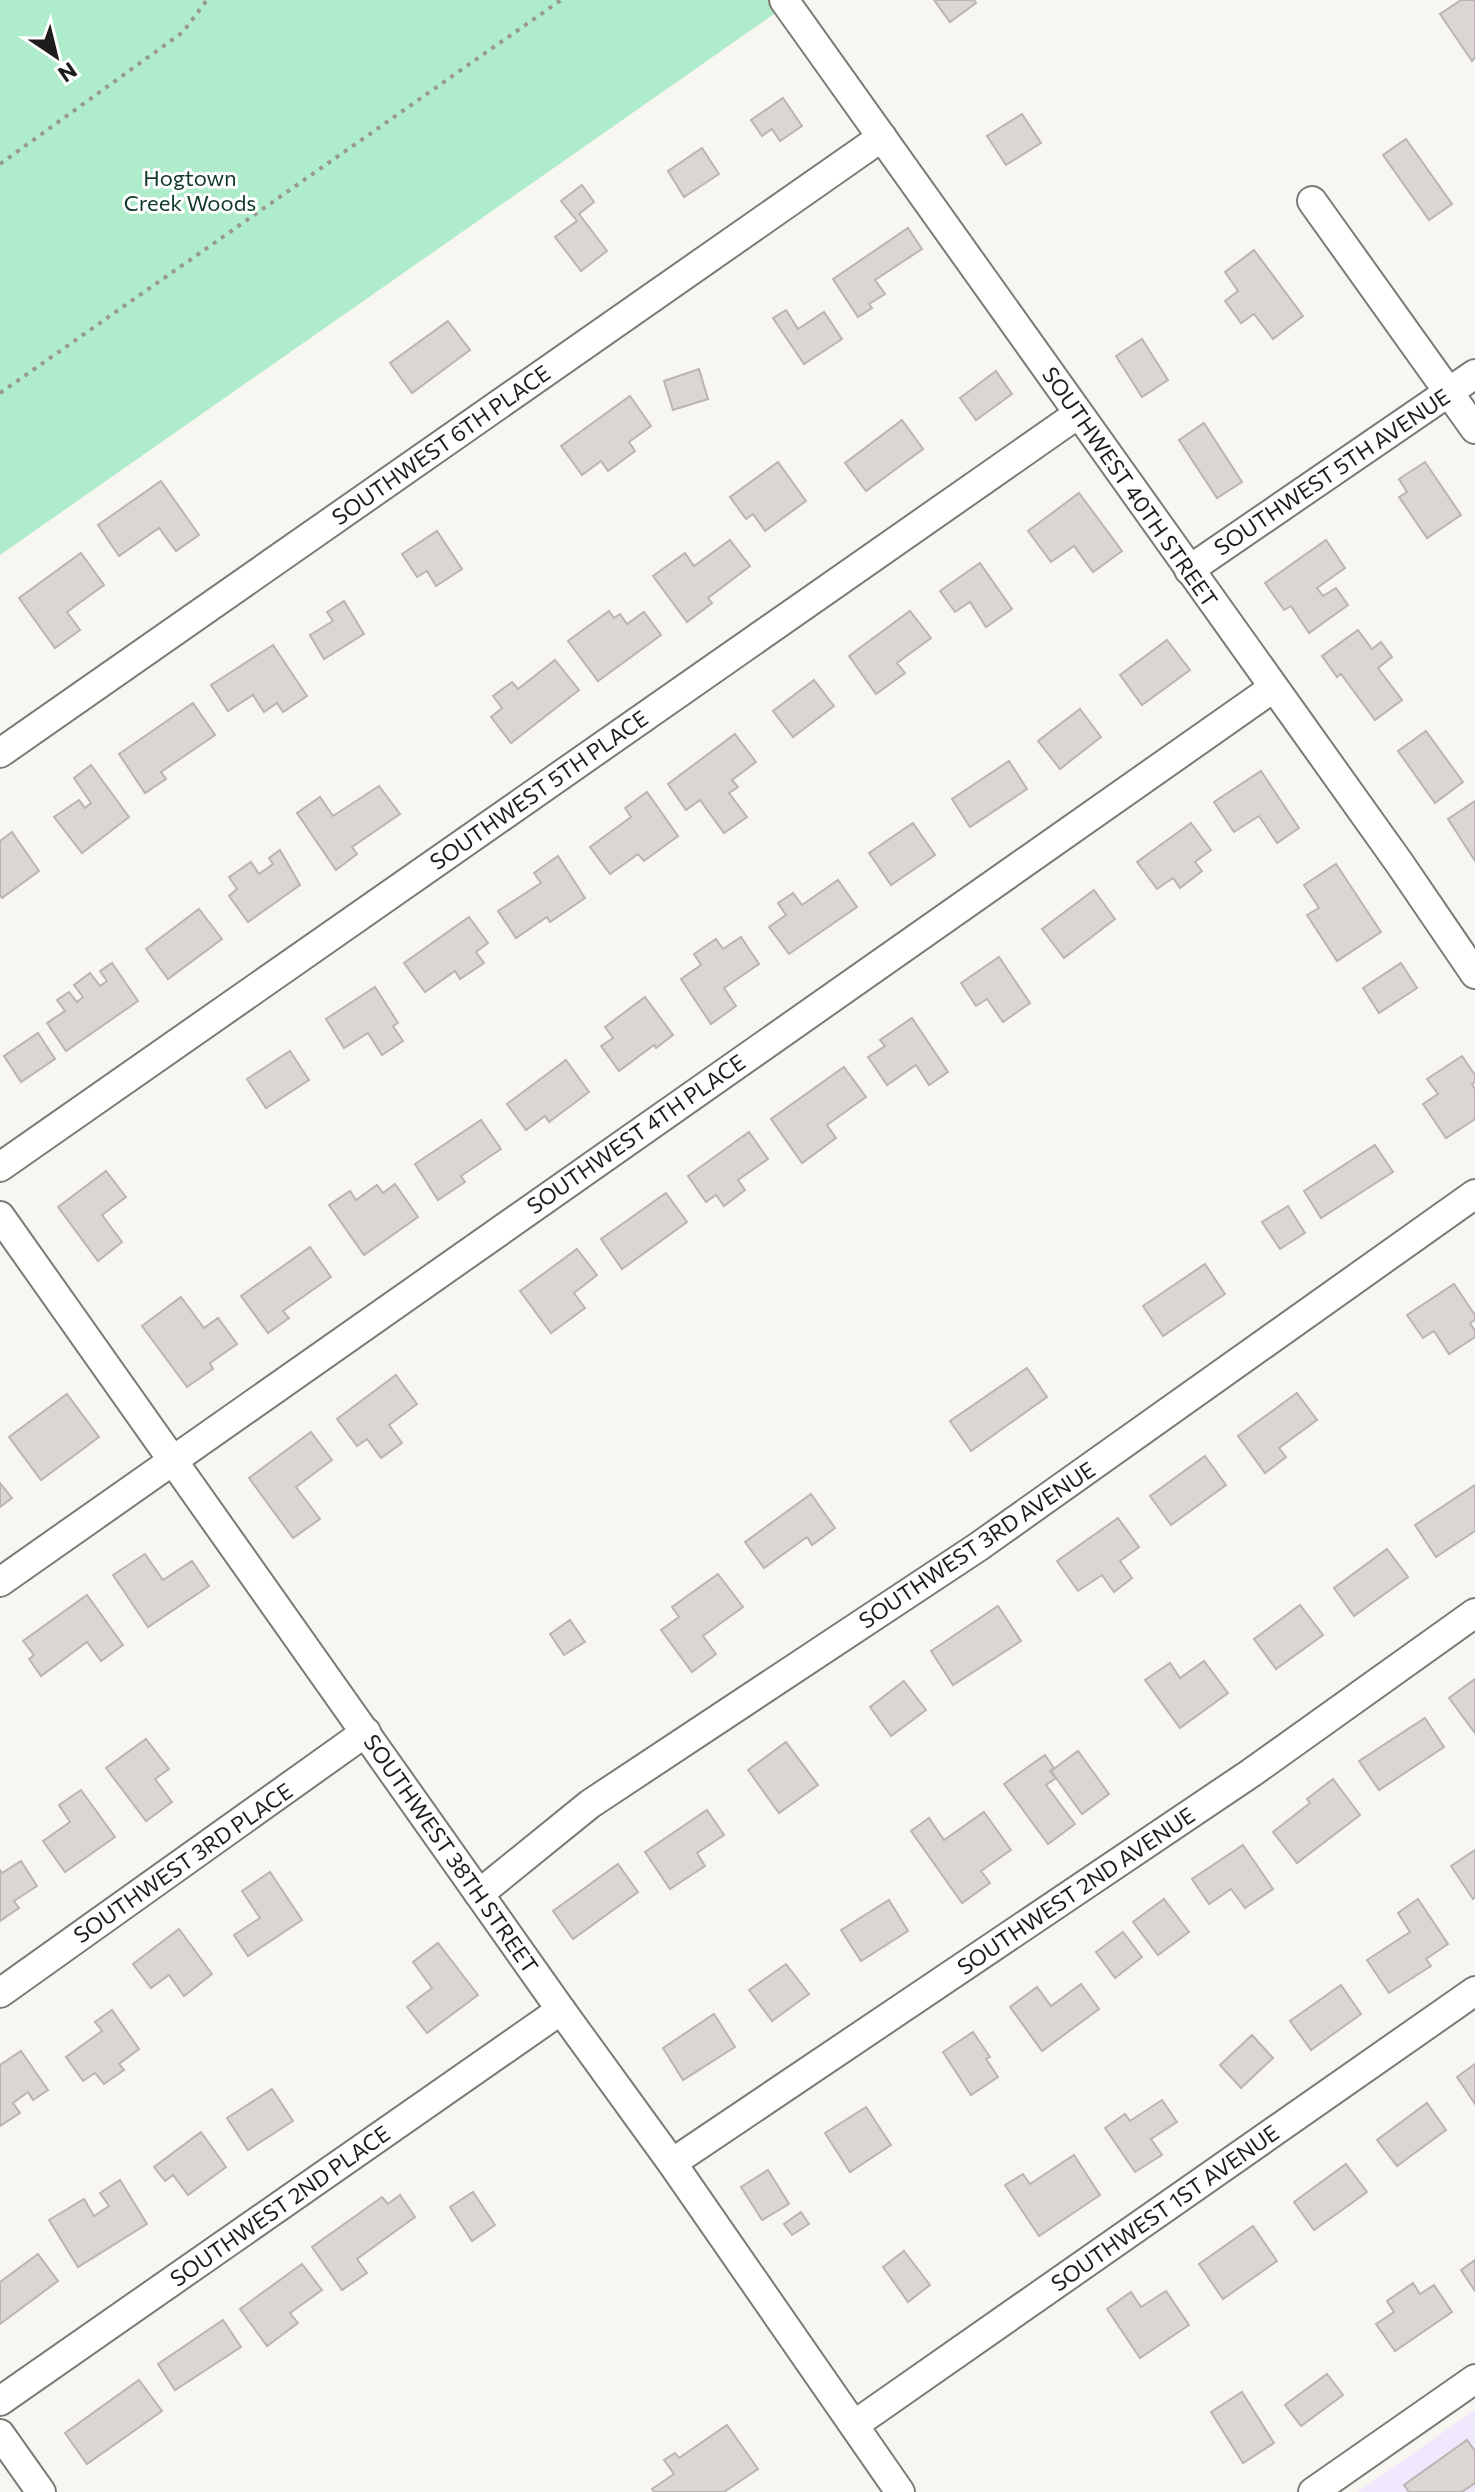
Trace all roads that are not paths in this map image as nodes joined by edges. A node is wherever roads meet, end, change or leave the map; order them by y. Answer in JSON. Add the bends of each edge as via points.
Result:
{"nodes":[{"id":1,"x":784,"y":0,"type":"edge"},
{"id":2,"x":882,"y":137,"type":"junction"},
{"id":3,"x":1312,"y":201,"type":"dead end"},
{"id":4,"x":1475,"y":374,"type":"edge"},
{"id":5,"x":1449,"y":393,"type":"junction"},
{"id":6,"x":1078,"y":414,"type":"junction"},
{"id":7,"x":1475,"y":429,"type":"edge"},
{"id":8,"x":1189,"y":570,"type":"junction"},
{"id":9,"x":1273,"y":688,"type":"junction"},
{"id":10,"x":0,"y":753,"type":"edge"},
{"id":11,"x":1475,"y":974,"type":"edge"},
{"id":12,"x":0,"y":1167,"type":"edge"},
{"id":13,"x":1475,"y":1194,"type":"edge"},
{"id":14,"x":0,"y":1216,"type":"edge"},
{"id":15,"x":172,"y":1459,"type":"junction"},
{"id":16,"x":0,"y":1582,"type":"edge"},
{"id":17,"x":1475,"y":1613,"type":"edge"},
{"id":18,"x":366,"y":1732,"type":"junction"},
{"id":19,"x":479,"y":1894,"type":"junction"},
{"id":20,"x":1475,"y":1991,"type":"edge"},
{"id":21,"x":0,"y":1993,"type":"edge"},
{"id":22,"x":561,"y":2010,"type":"junction"},
{"id":23,"x":672,"y":2163,"type":"junction"},
{"id":24,"x":1475,"y":2379,"type":"edge"},
{"id":25,"x":0,"y":2401,"type":"edge"},
{"id":26,"x":854,"y":2425,"type":"junction"},
{"id":27,"x":0,"y":2434,"type":"edge"},
{"id":28,"x":41,"y":2492,"type":"edge"},
{"id":29,"x":900,"y":2492,"type":"edge"},
{"id":30,"x":1313,"y":2492,"type":"edge"}],
"edges":[{"from":1,"to":2,"type":"street","name":"SOUTHWEST 40TH STREET"},
{"from":2,"to":6,"type":"street","name":"SOUTHWEST 40TH STREET"},
{"from":2,"to":10,"type":"street","name":"SOUTHWEST 6TH PLACE"},
{"from":3,"to":5,"type":"street"},
{"from":4,"to":5,"type":"street","name":"SOUTHWEST 5TH AVENUE"},
{"from":5,"to":7,"type":"street"},
{"from":5,"to":8,"type":"street","name":"SOUTHWEST 5TH AVENUE"},
{"from":6,"to":8,"type":"street","name":"SOUTHWEST 40TH STREET"},
{"from":6,"to":12,"type":"street","name":"SOUTHWEST 5TH PLACE"},
{"from":8,"to":9,"type":"street","name":"SOUTHWEST 40TH STREET"},
{"from":9,"to":11,"type":"street","name":"SOUTHWEST 40TH STREET"},
{"from":9,"to":15,"type":"street","name":"SOUTHWEST 4TH PLACE"},
{"from":13,"to":19,"type":"street","name":"SOUTHWEST 3RD AVENUE","via":[[978,1547],[590,1804]]},
{"from":14,"to":15,"type":"street","name":"SOUTHWEST 38TH STREET"},
{"from":15,"to":16,"type":"street","name":"SOUTHWEST 4TH PLACE"},
{"from":15,"to":18,"type":"street","name":"SOUTHWEST 38TH STREET"},
{"from":17,"to":23,"type":"street","name":"SOUTHWEST 2ND AVENUE","via":[[1251,1773]]},
{"from":18,"to":19,"type":"street","name":"SOUTHWEST 38TH STREET"},
{"from":18,"to":21,"type":"street","name":"SOUTHWEST 3RD PLACE"},
{"from":19,"to":22,"type":"street","name":"SOUTHWEST 38TH STREET"},
{"from":20,"to":26,"type":"street","name":"SOUTHWEST 1ST AVENUE"},
{"from":22,"to":23,"type":"street","name":"SOUTHWEST 38TH STREET"},
{"from":22,"to":25,"type":"street","name":"SOUTHWEST 2ND PLACE"},
{"from":23,"to":26,"type":"street","name":"SOUTHWEST 38TH STREET"},
{"from":24,"to":30,"type":"street"},
{"from":26,"to":29,"type":"street","name":"SOUTHWEST 38TH STREET"},
{"from":27,"to":28,"type":"street"}]}
